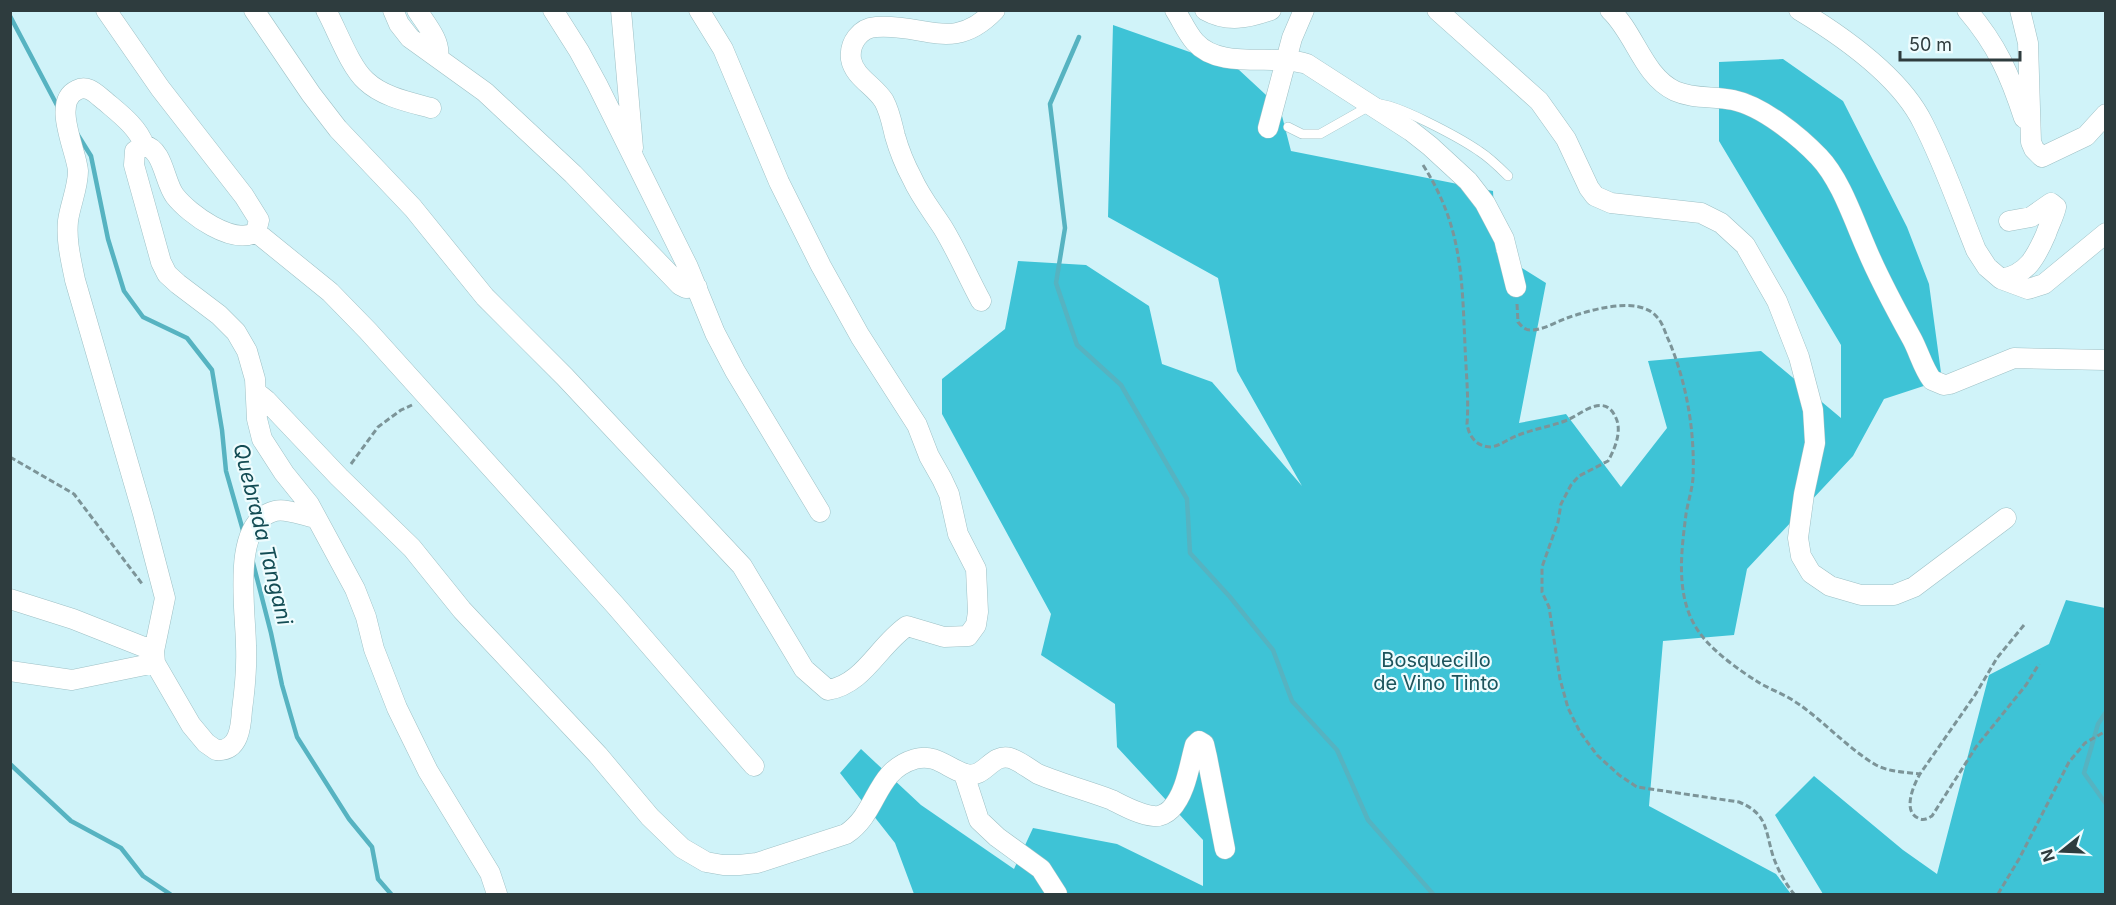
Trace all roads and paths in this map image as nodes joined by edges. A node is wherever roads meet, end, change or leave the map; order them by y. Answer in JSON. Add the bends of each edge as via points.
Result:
{"nodes":[{"id":1,"x":106,"y":10,"type":"edge"},
{"id":2,"x":254,"y":10,"type":"edge"},
{"id":3,"x":326,"y":10,"type":"edge"},
{"id":4,"x":393,"y":10,"type":"edge"},
{"id":5,"x":417,"y":10,"type":"edge"},
{"id":6,"x":553,"y":10,"type":"edge"},
{"id":7,"x":621,"y":10,"type":"edge"},
{"id":8,"x":995,"y":10,"type":"edge"},
{"id":9,"x":1175,"y":10,"type":"edge"},
{"id":10,"x":1205,"y":10,"type":"edge"},
{"id":11,"x":1271,"y":10,"type":"edge"},
{"id":12,"x":1304,"y":10,"type":"edge"},
{"id":13,"x":1437,"y":10,"type":"edge"},
{"id":14,"x":1610,"y":10,"type":"edge"},
{"id":15,"x":1799,"y":10,"type":"edge"},
{"id":16,"x":1967,"y":10,"type":"edge"},
{"id":17,"x":2020,"y":10,"type":"edge"},
{"id":18,"x":707,"y":14,"type":"edge"},
{"id":19,"x":438,"y":56,"type":"junction"},
{"id":20,"x":1286,"y":60,"type":"junction"},
{"id":21,"x":1370,"y":106,"type":"junction"},
{"id":22,"x":431,"y":108,"type":"dead end"},
{"id":23,"x":2106,"y":114,"type":"edge"},
{"id":24,"x":1278,"y":128,"type":"joint"},
{"id":25,"x":2031,"y":142,"type":"junction"},
{"id":26,"x":144,"y":145,"type":"junction"},
{"id":27,"x":631,"y":156,"type":"junction"},
{"id":28,"x":1419,"y":158,"type":"dead end"},
{"id":29,"x":1508,"y":176,"type":"dead end"},
{"id":30,"x":2009,"y":222,"type":"dead end"},
{"id":31,"x":256,"y":232,"type":"junction"},
{"id":32,"x":2106,"y":233,"type":"edge"},
{"id":33,"x":2001,"y":279,"type":"junction"},
{"id":34,"x":697,"y":287,"type":"junction"},
{"id":35,"x":1516,"y":287,"type":"joint"},
{"id":36,"x":981,"y":301,"type":"dead end"},
{"id":37,"x":2106,"y":360,"type":"edge"},
{"id":38,"x":256,"y":392,"type":"junction"},
{"id":39,"x":427,"y":397,"type":"junction"},
{"id":40,"x":10,"y":457,"type":"edge"},
{"id":41,"x":339,"y":477,"type":"junction"},
{"id":42,"x":820,"y":512,"type":"dead end"},
{"id":43,"x":316,"y":518,"type":"junction"},
{"id":44,"x":2007,"y":518,"type":"dead end"},
{"id":45,"x":10,"y":599,"type":"edge"},
{"id":46,"x":162,"y":611,"type":"junction"},
{"id":47,"x":2024,"y":625,"type":"dead end"},
{"id":48,"x":155,"y":657,"type":"junction"},
{"id":49,"x":2039,"y":664,"type":"dead end"},
{"id":50,"x":10,"y":671,"type":"edge"},
{"id":51,"x":2106,"y":730,"type":"edge"},
{"id":52,"x":754,"y":766,"type":"dead end"},
{"id":53,"x":964,"y":774,"type":"junction"},
{"id":54,"x":1920,"y":774,"type":"junction"},
{"id":55,"x":1225,"y":849,"type":"dead end"},
{"id":56,"x":497,"y":894,"type":"edge"},
{"id":57,"x":1057,"y":894,"type":"edge"},
{"id":58,"x":1794,"y":894,"type":"edge"},
{"id":59,"x":1998,"y":894,"type":"edge"}],
"edges":[{"from":1,"to":31,"type":"street","via":[[253,209],[259,220]]},
{"from":2,"to":18,"type":"street","via":[[338,129],[413,208],[485,297],[742,566],[804,669],[828,690],[839,688],[855,679],[907,626],[944,636],[968,636],[976,625],[978,612],[976,569],[958,534],[949,495],[917,425],[821,266],[779,182]]},
{"from":3,"to":22,"type":"street","via":[[365,81],[382,92]]},
{"from":4,"to":19,"type":"street","via":[[410,38]]},
{"from":5,"to":19,"type":"street","via":[[433,37]]},
{"from":6,"to":27,"type":"street","via":[[588,68]]},
{"from":7,"to":27,"type":"street","via":[[634,151]]},
{"from":8,"to":36,"type":"street","via":[[983,23],[949,34],[873,27],[856,37],[851,51],[854,66],[884,102],[911,176]]},
{"from":9,"to":20,"type":"street","via":[[1195,42],[1215,55]]},
{"from":10,"to":11,"type":"street","via":[[1223,18],[1244,18]]},
{"from":12,"to":20,"type":"street"},
{"from":13,"to":44,"type":"street","via":[[1539,101],[1566,139],[1595,196],[1611,203],[1701,213],[1720,223],[1744,245],[1777,301],[1799,357],[1813,410],[1815,443],[1798,538],[1801,556],[1811,573],[1830,586],[1861,595],[1894,595],[1914,587]]},
{"from":14,"to":37,"type":"street","via":[[1662,82],[1675,91],[1734,100],[1753,107],[1790,130],[1820,158],[1835,181],[1885,291],[1932,380],[1950,384],[2014,358]]},
{"from":15,"to":33,"type":"street","via":[[1835,32],[1894,82],[1907,98],[1923,122],[1976,250]]},
{"from":16,"to":25,"type":"street","via":[[1995,46],[2015,90]]},
{"from":17,"to":25,"type":"street","via":[[2028,43]]},
{"from":19,"to":34,"type":"street","via":[[485,92],[573,174],[680,285]]},
{"from":20,"to":21,"type":"street","via":[[1307,64]]},
{"from":20,"to":24,"type":"street"},
{"from":21,"to":24,"type":"lane","via":[[1320,134]]},
{"from":21,"to":29,"type":"lane","via":[[1383,103],[1447,132],[1482,153]]},
{"from":21,"to":35,"type":"street","via":[[1430,146],[1485,203],[1504,239]]},
{"from":23,"to":25,"type":"street","via":[[2086,136],[2042,157]]},
{"from":26,"to":31,"type":"street","via":[[157,155],[174,195],[193,213],[229,234],[243,236]]},
{"from":26,"to":38,"type":"street","via":[[135,151],[134,165],[161,262],[167,274],[236,332],[247,351]]},
{"from":26,"to":46,"type":"street","via":[[138,133],[95,92],[79,88],[70,96],[66,121],[78,173],[68,220],[68,243],[75,280],[162,583]]},
{"from":27,"to":34,"type":"street"},
{"from":28,"to":58,"type":"path","via":[[1442,198],[1459,255],[1467,424],[1471,437],[1482,445],[1495,447],[1598,405],[1610,410],[1617,420],[1617,441],[1608,461],[1579,476],[1565,496],[1541,576],[1563,694],[1574,721],[1597,755],[1637,787],[1739,802],[1753,809],[1764,823],[1774,856]]},
{"from":30,"to":33,"type":"street","via":[[2031,217],[2051,203],[2056,207],[2033,262],[2022,272]]},
{"from":31,"to":39,"type":"street","via":[[330,292]]},
{"from":32,"to":33,"type":"street","via":[[2044,284],[2028,289]]},
{"from":34,"to":42,"type":"street","via":[[735,371]]},
{"from":35,"to":54,"type":"path","via":[[1516,318],[1529,330],[1616,306],[1638,306],[1657,316],[1680,374],[1691,426],[1693,481],[1683,547],[1682,588],[1693,624],[1717,651],[1758,682],[1812,713],[1877,766]]},
{"from":38,"to":41,"type":"street"},
{"from":38,"to":43,"type":"street","via":[[262,439]]},
{"from":39,"to":41,"type":"path","via":[[378,427]]},
{"from":39,"to":52,"type":"street"},
{"from":40,"to":46,"type":"path","via":[[74,494]]},
{"from":41,"to":53,"type":"street","via":[[412,548],[462,610],[598,755],[650,817],[682,848],[700,859],[723,865],[757,863],[846,834],[866,816],[890,772],[904,762],[937,759]]},
{"from":43,"to":48,"type":"street","via":[[275,511],[259,519],[247,543],[243,580],[247,678],[241,729],[233,744],[216,750],[206,743],[183,715]]},
{"from":43,"to":56,"type":"street","via":[[355,589],[374,649],[406,726],[428,771],[490,873]]},
{"from":45,"to":48,"type":"street","via":[[73,619]]},
{"from":46,"to":48,"type":"street"},
{"from":47,"to":54,"type":"path","via":[[1997,658]]},
{"from":48,"to":50,"type":"street","via":[[72,680]]},
{"from":49,"to":54,"type":"path","via":[[1976,747],[1932,816],[1922,820],[1913,815],[1910,805]]},
{"from":51,"to":59,"type":"path","via":[[2085,743],[2069,762]]},
{"from":53,"to":55,"type":"street","via":[[979,773],[998,758],[1007,757],[1039,774],[1128,808],[1162,815],[1181,795],[1199,741],[1207,757]]},
{"from":53,"to":57,"type":"street","via":[[979,820],[1041,869]]}]}
